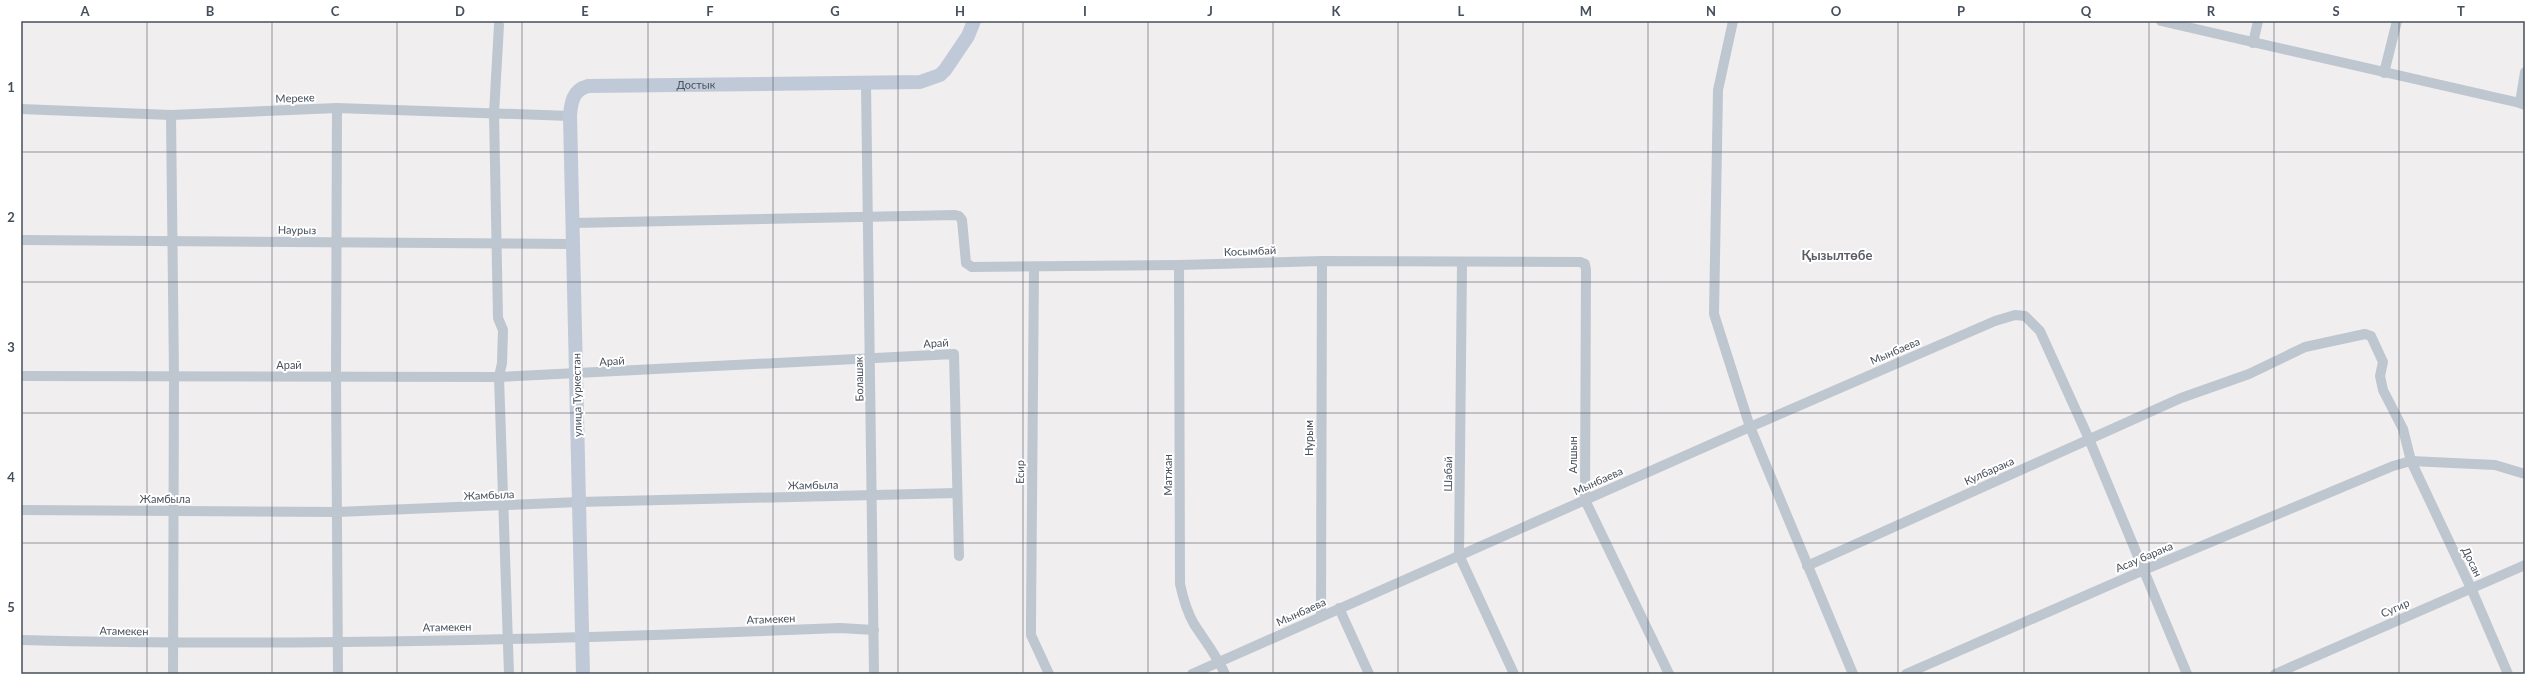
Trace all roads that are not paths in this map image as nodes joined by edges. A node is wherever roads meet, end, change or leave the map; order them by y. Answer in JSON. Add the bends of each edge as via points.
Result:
{"nodes":[{"id":1,"x":974,"y":21,"type":"edge"},
{"id":2,"x":1733,"y":21,"type":"edge"},
{"id":3,"x":2161,"y":21,"type":"edge"},
{"id":4,"x":2258,"y":21,"type":"edge"},
{"id":5,"x":2397,"y":21,"type":"edge"},
{"id":6,"x":499,"y":25,"type":"dead end"},
{"id":7,"x":2253,"y":43,"type":"junction"},
{"id":8,"x":2525,"y":72,"type":"edge"},
{"id":9,"x":2384,"y":73,"type":"junction"},
{"id":10,"x":866,"y":84,"type":"junction"},
{"id":11,"x":2523,"y":104,"type":"edge"},
{"id":12,"x":337,"y":108,"type":"junction"},
{"id":13,"x":21,"y":109,"type":"edge"},
{"id":14,"x":494,"y":113,"type":"junction"},
{"id":15,"x":171,"y":115,"type":"junction"},
{"id":16,"x":570,"y":116,"type":"junction"},
{"id":17,"x":868,"y":216,"type":"junction"},
{"id":18,"x":573,"y":223,"type":"junction"},
{"id":19,"x":21,"y":240,"type":"edge"},
{"id":20,"x":173,"y":240,"type":"junction"},
{"id":21,"x":337,"y":243,"type":"junction"},
{"id":22,"x":495,"y":243,"type":"junction"},
{"id":23,"x":573,"y":244,"type":"junction"},
{"id":24,"x":1322,"y":261,"type":"junction"},
{"id":25,"x":1462,"y":263,"type":"junction"},
{"id":26,"x":1585,"y":264,"type":"joint"},
{"id":27,"x":1179,"y":265,"type":"junction"},
{"id":28,"x":1034,"y":267,"type":"junction"},
{"id":29,"x":870,"y":359,"type":"junction"},
{"id":30,"x":577,"y":374,"type":"junction"},
{"id":31,"x":21,"y":376,"type":"edge"},
{"id":32,"x":174,"y":377,"type":"junction"},
{"id":33,"x":336,"y":377,"type":"junction"},
{"id":34,"x":499,"y":377,"type":"junction"},
{"id":35,"x":2181,"y":398,"type":"joint"},
{"id":36,"x":1750,"y":427,"type":"junction"},
{"id":37,"x":2089,"y":438,"type":"junction"},
{"id":38,"x":2411,"y":461,"type":"junction"},
{"id":39,"x":2525,"y":474,"type":"edge"},
{"id":40,"x":957,"y":493,"type":"junction"},
{"id":41,"x":873,"y":496,"type":"junction"},
{"id":42,"x":1585,"y":500,"type":"junction"},
{"id":43,"x":579,"y":502,"type":"junction"},
{"id":44,"x":503,"y":506,"type":"junction"},
{"id":45,"x":21,"y":510,"type":"edge"},
{"id":46,"x":174,"y":511,"type":"junction"},
{"id":47,"x":337,"y":512,"type":"junction"},
{"id":48,"x":1459,"y":555,"type":"junction"},
{"id":49,"x":959,"y":556,"type":"dead end"},
{"id":50,"x":2525,"y":565,"type":"edge"},
{"id":51,"x":1807,"y":566,"type":"junction"},
{"id":52,"x":2144,"y":570,"type":"junction"},
{"id":53,"x":2471,"y":588,"type":"junction"},
{"id":54,"x":1339,"y":608,"type":"junction"},
{"id":55,"x":1321,"y":616,"type":"junction"},
{"id":56,"x":874,"y":630,"type":"junction"},
{"id":57,"x":507,"y":638,"type":"junction"},
{"id":58,"x":582,"y":638,"type":"junction"},
{"id":59,"x":21,"y":640,"type":"edge"},
{"id":60,"x":338,"y":641,"type":"junction"},
{"id":61,"x":173,"y":644,"type":"junction"},
{"id":62,"x":1220,"y":661,"type":"junction"},
{"id":63,"x":173,"y":674,"type":"edge"},
{"id":64,"x":338,"y":674,"type":"edge"},
{"id":65,"x":509,"y":674,"type":"edge"},
{"id":66,"x":583,"y":674,"type":"edge"},
{"id":67,"x":874,"y":674,"type":"edge"},
{"id":68,"x":1049,"y":674,"type":"edge"},
{"id":69,"x":1192,"y":674,"type":"edge"},
{"id":70,"x":1225,"y":674,"type":"edge"},
{"id":71,"x":1369,"y":674,"type":"edge"},
{"id":72,"x":1514,"y":674,"type":"edge"},
{"id":73,"x":1669,"y":674,"type":"edge"},
{"id":74,"x":1853,"y":674,"type":"edge"},
{"id":75,"x":1906,"y":674,"type":"edge"},
{"id":76,"x":2187,"y":674,"type":"edge"},
{"id":77,"x":2275,"y":674,"type":"edge"},
{"id":78,"x":2508,"y":674,"type":"edge"}],
"edges":[{"from":1,"to":10,"type":"street","name":"Достык","via":[[968,36],[940,75],[920,82]]},
{"from":2,"to":36,"type":"street","via":[[1718,90],[1714,314]]},
{"from":3,"to":7,"type":"street"},
{"from":4,"to":7,"type":"street"},
{"from":5,"to":9,"type":"street"},
{"from":6,"to":14,"type":"street"},
{"from":7,"to":9,"type":"street"},
{"from":8,"to":11,"type":"street"},
{"from":9,"to":11,"type":"street"},
{"from":10,"to":16,"type":"street","name":"Достык","via":[[588,86],[581,88],[573,96]]},
{"from":10,"to":17,"type":"street","name":"Болашак"},
{"from":12,"to":14,"type":"street","name":"Мереке"},
{"from":12,"to":15,"type":"street","name":"Мереке"},
{"from":12,"to":21,"type":"street"},
{"from":13,"to":15,"type":"street","name":"Мереке"},
{"from":14,"to":16,"type":"street","name":"Мереке"},
{"from":14,"to":22,"type":"street"},
{"from":15,"to":20,"type":"street"},
{"from":16,"to":18,"type":"street","name":"улица Туркестан"},
{"from":17,"to":18,"type":"street"},
{"from":17,"to":28,"type":"street","name":"Косымбай","via":[[959,216],[968,266]]},
{"from":17,"to":29,"type":"street","name":"Болашак"},
{"from":18,"to":23,"type":"street","name":"улица Туркестан"},
{"from":19,"to":20,"type":"street","name":"Наурыз"},
{"from":20,"to":21,"type":"street","name":"Наурыз"},
{"from":20,"to":32,"type":"street"},
{"from":21,"to":22,"type":"street","name":"Наурыз"},
{"from":21,"to":33,"type":"street"},
{"from":22,"to":23,"type":"street","name":"Наурыз"},
{"from":22,"to":34,"type":"street","via":[[498,318],[503,330]]},
{"from":23,"to":30,"type":"street","name":"улица Туркестан"},
{"from":24,"to":25,"type":"street","name":"Косымбай"},
{"from":24,"to":27,"type":"street","name":"Косымбай"},
{"from":24,"to":55,"type":"street","name":"Нурым"},
{"from":25,"to":26,"type":"street","name":"Косымбай"},
{"from":25,"to":48,"type":"street","name":"Шабай"},
{"from":26,"to":42,"type":"street","name":"Алшын"},
{"from":27,"to":28,"type":"street","name":"Косымбай"},
{"from":27,"to":62,"type":"street","name":"Матжан","via":[[1180,584],[1185,605],[1194,623]]},
{"from":28,"to":68,"type":"street","name":"Есир","via":[[1031,635]]},
{"from":29,"to":30,"type":"street","name":"Арай"},
{"from":29,"to":40,"type":"street","name":"Арай","via":[[954,354]]},
{"from":29,"to":41,"type":"street","name":"Болашак"},
{"from":30,"to":34,"type":"street","name":"Арай"},
{"from":30,"to":43,"type":"street","name":"улица Туркестан"},
{"from":31,"to":32,"type":"street","name":"Арай"},
{"from":32,"to":33,"type":"street","name":"Арай"},
{"from":32,"to":46,"type":"street"},
{"from":33,"to":34,"type":"street","name":"Арай"},
{"from":33,"to":47,"type":"street"},
{"from":34,"to":44,"type":"street"},
{"from":35,"to":37,"type":"street","name":"Кулбарака"},
{"from":35,"to":38,"type":"street","name":"Досан","via":[[2249,374],[2305,347],[2364,334],[2371,336],[2379,350],[2383,362],[2380,376],[2383,390],[2403,429]]},
{"from":36,"to":37,"type":"street","name":"Мынбаева","via":[[1995,321],[2015,315],[2026,316],[2040,331]]},
{"from":36,"to":42,"type":"street","name":"Мынбаева"},
{"from":36,"to":51,"type":"street"},
{"from":37,"to":51,"type":"street","name":"Кулбарака"},
{"from":37,"to":52,"type":"street"},
{"from":38,"to":39,"type":"street","name":"Асау барака","via":[[2495,465]]},
{"from":38,"to":52,"type":"street","name":"Асау барака","via":[[2393,466]]},
{"from":38,"to":53,"type":"street","name":"Досан"},
{"from":40,"to":41,"type":"street","name":"Жамбыла"},
{"from":40,"to":49,"type":"street","name":"Арай"},
{"from":41,"to":43,"type":"street","name":"Жамбыла"},
{"from":41,"to":56,"type":"street","name":"Болашак"},
{"from":42,"to":48,"type":"street","name":"Мынбаева"},
{"from":42,"to":73,"type":"street","name":"Алшын"},
{"from":43,"to":44,"type":"street","name":"Жамбыла"},
{"from":43,"to":58,"type":"street","name":"улица Туркестан"},
{"from":44,"to":47,"type":"street","name":"Жамбыла"},
{"from":44,"to":57,"type":"street"},
{"from":45,"to":46,"type":"street","name":"Жамбыла"},
{"from":46,"to":47,"type":"street","name":"Жамбыла"},
{"from":46,"to":61,"type":"street"},
{"from":47,"to":60,"type":"street"},
{"from":48,"to":54,"type":"street","name":"Мынбаева"},
{"from":48,"to":72,"type":"street","name":"Шабай"},
{"from":50,"to":53,"type":"street","name":"Сугир"},
{"from":51,"to":74,"type":"street"},
{"from":52,"to":75,"type":"street","name":"Асау барака"},
{"from":52,"to":76,"type":"street"},
{"from":53,"to":77,"type":"street","name":"Сугир"},
{"from":53,"to":78,"type":"street","name":"Досан"},
{"from":54,"to":55,"type":"street","name":"Мынбаева"},
{"from":54,"to":71,"type":"street"},
{"from":55,"to":62,"type":"street","name":"Мынбаева"},
{"from":56,"to":58,"type":"street","name":"Атамекен","via":[[840,628]]},
{"from":56,"to":67,"type":"street","name":"Болашак"},
{"from":57,"to":58,"type":"street","name":"Атамекен"},
{"from":57,"to":60,"type":"street","name":"Атамекен"},
{"from":57,"to":65,"type":"street"},
{"from":58,"to":66,"type":"street","name":"улица Туркестан"},
{"from":59,"to":61,"type":"street","name":"Атамекен"},
{"from":60,"to":61,"type":"street","name":"Атамекен"},
{"from":60,"to":64,"type":"street"},
{"from":61,"to":63,"type":"street"},
{"from":62,"to":69,"type":"street","name":"Мынбаева"},
{"from":62,"to":70,"type":"street","name":"Матжан"}]}
